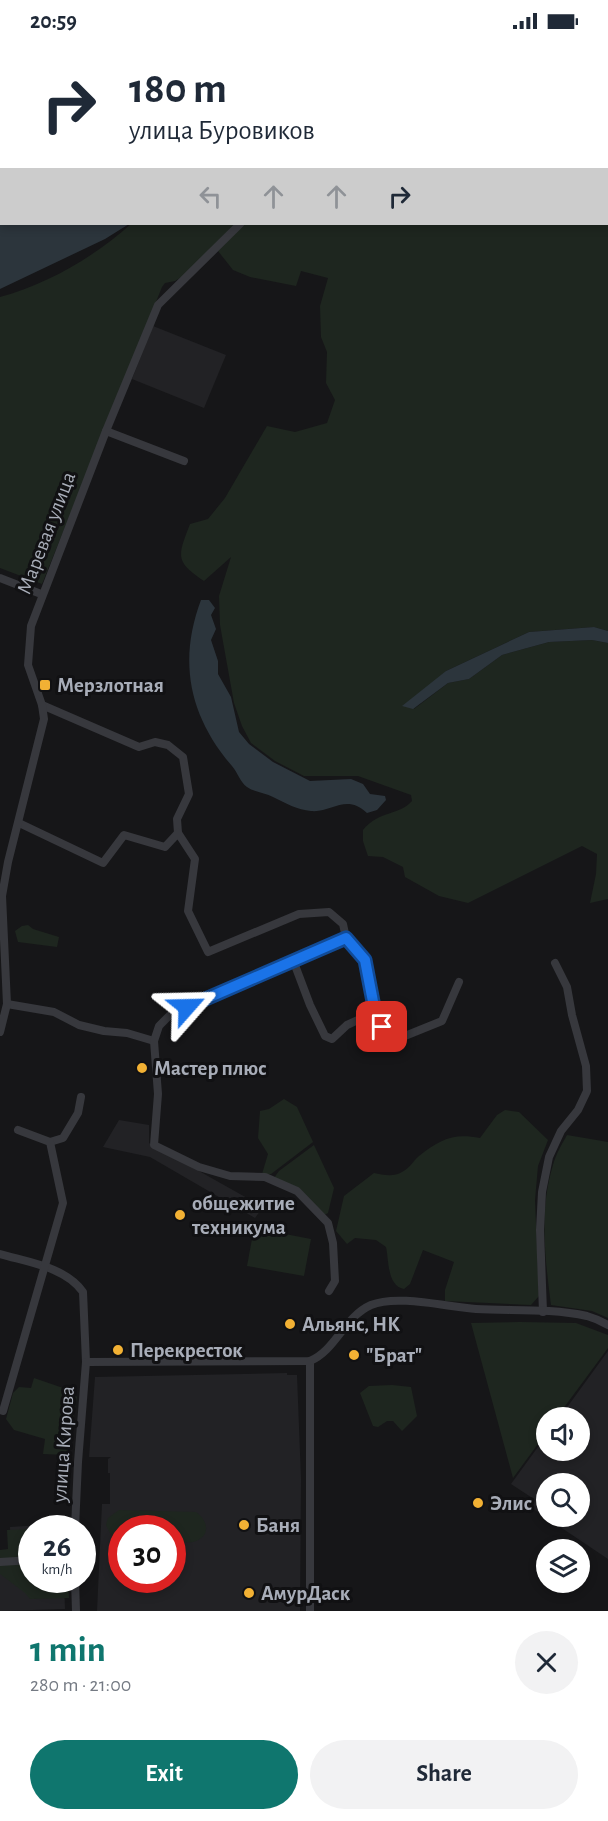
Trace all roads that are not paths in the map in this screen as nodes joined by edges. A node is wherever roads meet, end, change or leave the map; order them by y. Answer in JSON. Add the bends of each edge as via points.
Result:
{"nodes":[{"id":1,"x":239,"y":225,"type":"edge"},
{"id":2,"x":106,"y":430,"type":"junction"},
{"id":3,"x":184,"y":460,"type":"dead end"},
{"id":4,"x":0,"y":578,"type":"edge"},
{"id":5,"x":42,"y":594,"type":"junction"},
{"id":6,"x":42,"y":705,"type":"junction"},
{"id":7,"x":19,"y":823,"type":"junction"},
{"id":8,"x":177,"y":833,"type":"junction"},
{"id":9,"x":346,"y":938,"type":"junction"},
{"id":10,"x":293,"y":960,"type":"junction"},
{"id":11,"x":555,"y":963,"type":"dead end"},
{"id":12,"x":459,"y":982,"type":"dead end"},
{"id":13,"x":7,"y":1004,"type":"junction"},
{"id":14,"x":375,"y":1012,"type":"junction"},
{"id":15,"x":0,"y":1032,"type":"edge"},
{"id":16,"x":154,"y":1041,"type":"junction"},
{"id":17,"x":81,"y":1097,"type":"dead end"},
{"id":18,"x":18,"y":1130,"type":"dead end"},
{"id":19,"x":50,"y":1142,"type":"junction"},
{"id":20,"x":0,"y":1254,"type":"edge"},
{"id":21,"x":45,"y":1268,"type":"junction"},
{"id":22,"x":329,"y":1291,"type":"dead end"},
{"id":23,"x":543,"y":1312,"type":"junction"},
{"id":24,"x":608,"y":1324,"type":"edge"},
{"id":25,"x":310,"y":1361,"type":"junction"},
{"id":26,"x":86,"y":1362,"type":"junction"},
{"id":27,"x":3,"y":1411,"type":"dead end"},
{"id":28,"x":76,"y":1515,"type":"edge"},
{"id":29,"x":18,"y":1561,"type":"edge"},
{"id":30,"x":0,"y":1562,"type":"edge"},
{"id":31,"x":75,"y":1593,"type":"edge"},
{"id":32,"x":76,"y":1611,"type":"edge"},
{"id":33,"x":310,"y":1611,"type":"edge"}],
"edges":[{"from":1,"to":2,"type":"street","name":"Маревая улица","via":[[158,305]]},
{"from":2,"to":3,"type":"street"},
{"from":2,"to":5,"type":"street","name":"Маревая улица"},
{"from":4,"to":5,"type":"street"},
{"from":5,"to":6,"type":"street","name":"Маревая улица","via":[[31,626],[28,665]]},
{"from":6,"to":7,"type":"street","name":"Маревая улица","via":[[44,719]]},
{"from":6,"to":8,"type":"street","via":[[139,747],[155,742],[168,745],[183,757],[189,794],[177,819]]},
{"from":7,"to":8,"type":"street","via":[[103,863],[124,835],[165,847]]},
{"from":7,"to":13,"type":"street","name":"Маревая улица","via":[[2,896]]},
{"from":8,"to":9,"type":"street","via":[[195,859],[188,911],[208,952],[299,914],[329,912],[343,924]]},
{"from":9,"to":10,"type":"street"},
{"from":9,"to":14,"type":"street","via":[[365,960]]},
{"from":10,"to":14,"type":"street","via":[[325,1036],[332,1039],[347,1025]]},
{"from":10,"to":16,"type":"street","via":[[169,1016],[159,1026]]},
{"from":11,"to":23,"type":"street","via":[[567,987],[586,1066],[587,1091],[549,1157],[542,1192]]},
{"from":12,"to":14,"type":"street","via":[[442,1021],[390,1042]]},
{"from":13,"to":15,"type":"street","name":"Маревая улица"},
{"from":13,"to":16,"type":"street","via":[[54,1012],[79,1025]]},
{"from":16,"to":22,"type":"street","via":[[158,1094],[153,1144],[199,1167],[230,1176],[265,1177],[297,1191],[328,1224],[335,1281]]},
{"from":17,"to":19,"type":"street","via":[[78,1113],[63,1138]]},
{"from":18,"to":19,"type":"street"},
{"from":19,"to":21,"type":"street","via":[[63,1203]]},
{"from":20,"to":21,"type":"street","name":"улица Кирова"},
{"from":21,"to":26,"type":"street","name":"улица Кирова","via":[[68,1277],[83,1292]]},
{"from":21,"to":27,"type":"street"},
{"from":23,"to":24,"type":"street","via":[[588,1316]]},
{"from":23,"to":25,"type":"street","via":[[382,1302],[361,1310],[324,1352]]},
{"from":25,"to":26,"type":"street"},
{"from":25,"to":33,"type":"street"},
{"from":26,"to":28,"type":"street","name":"улица Кирова"},
{"from":29,"to":30,"type":"street"},
{"from":31,"to":32,"type":"street"}]}
